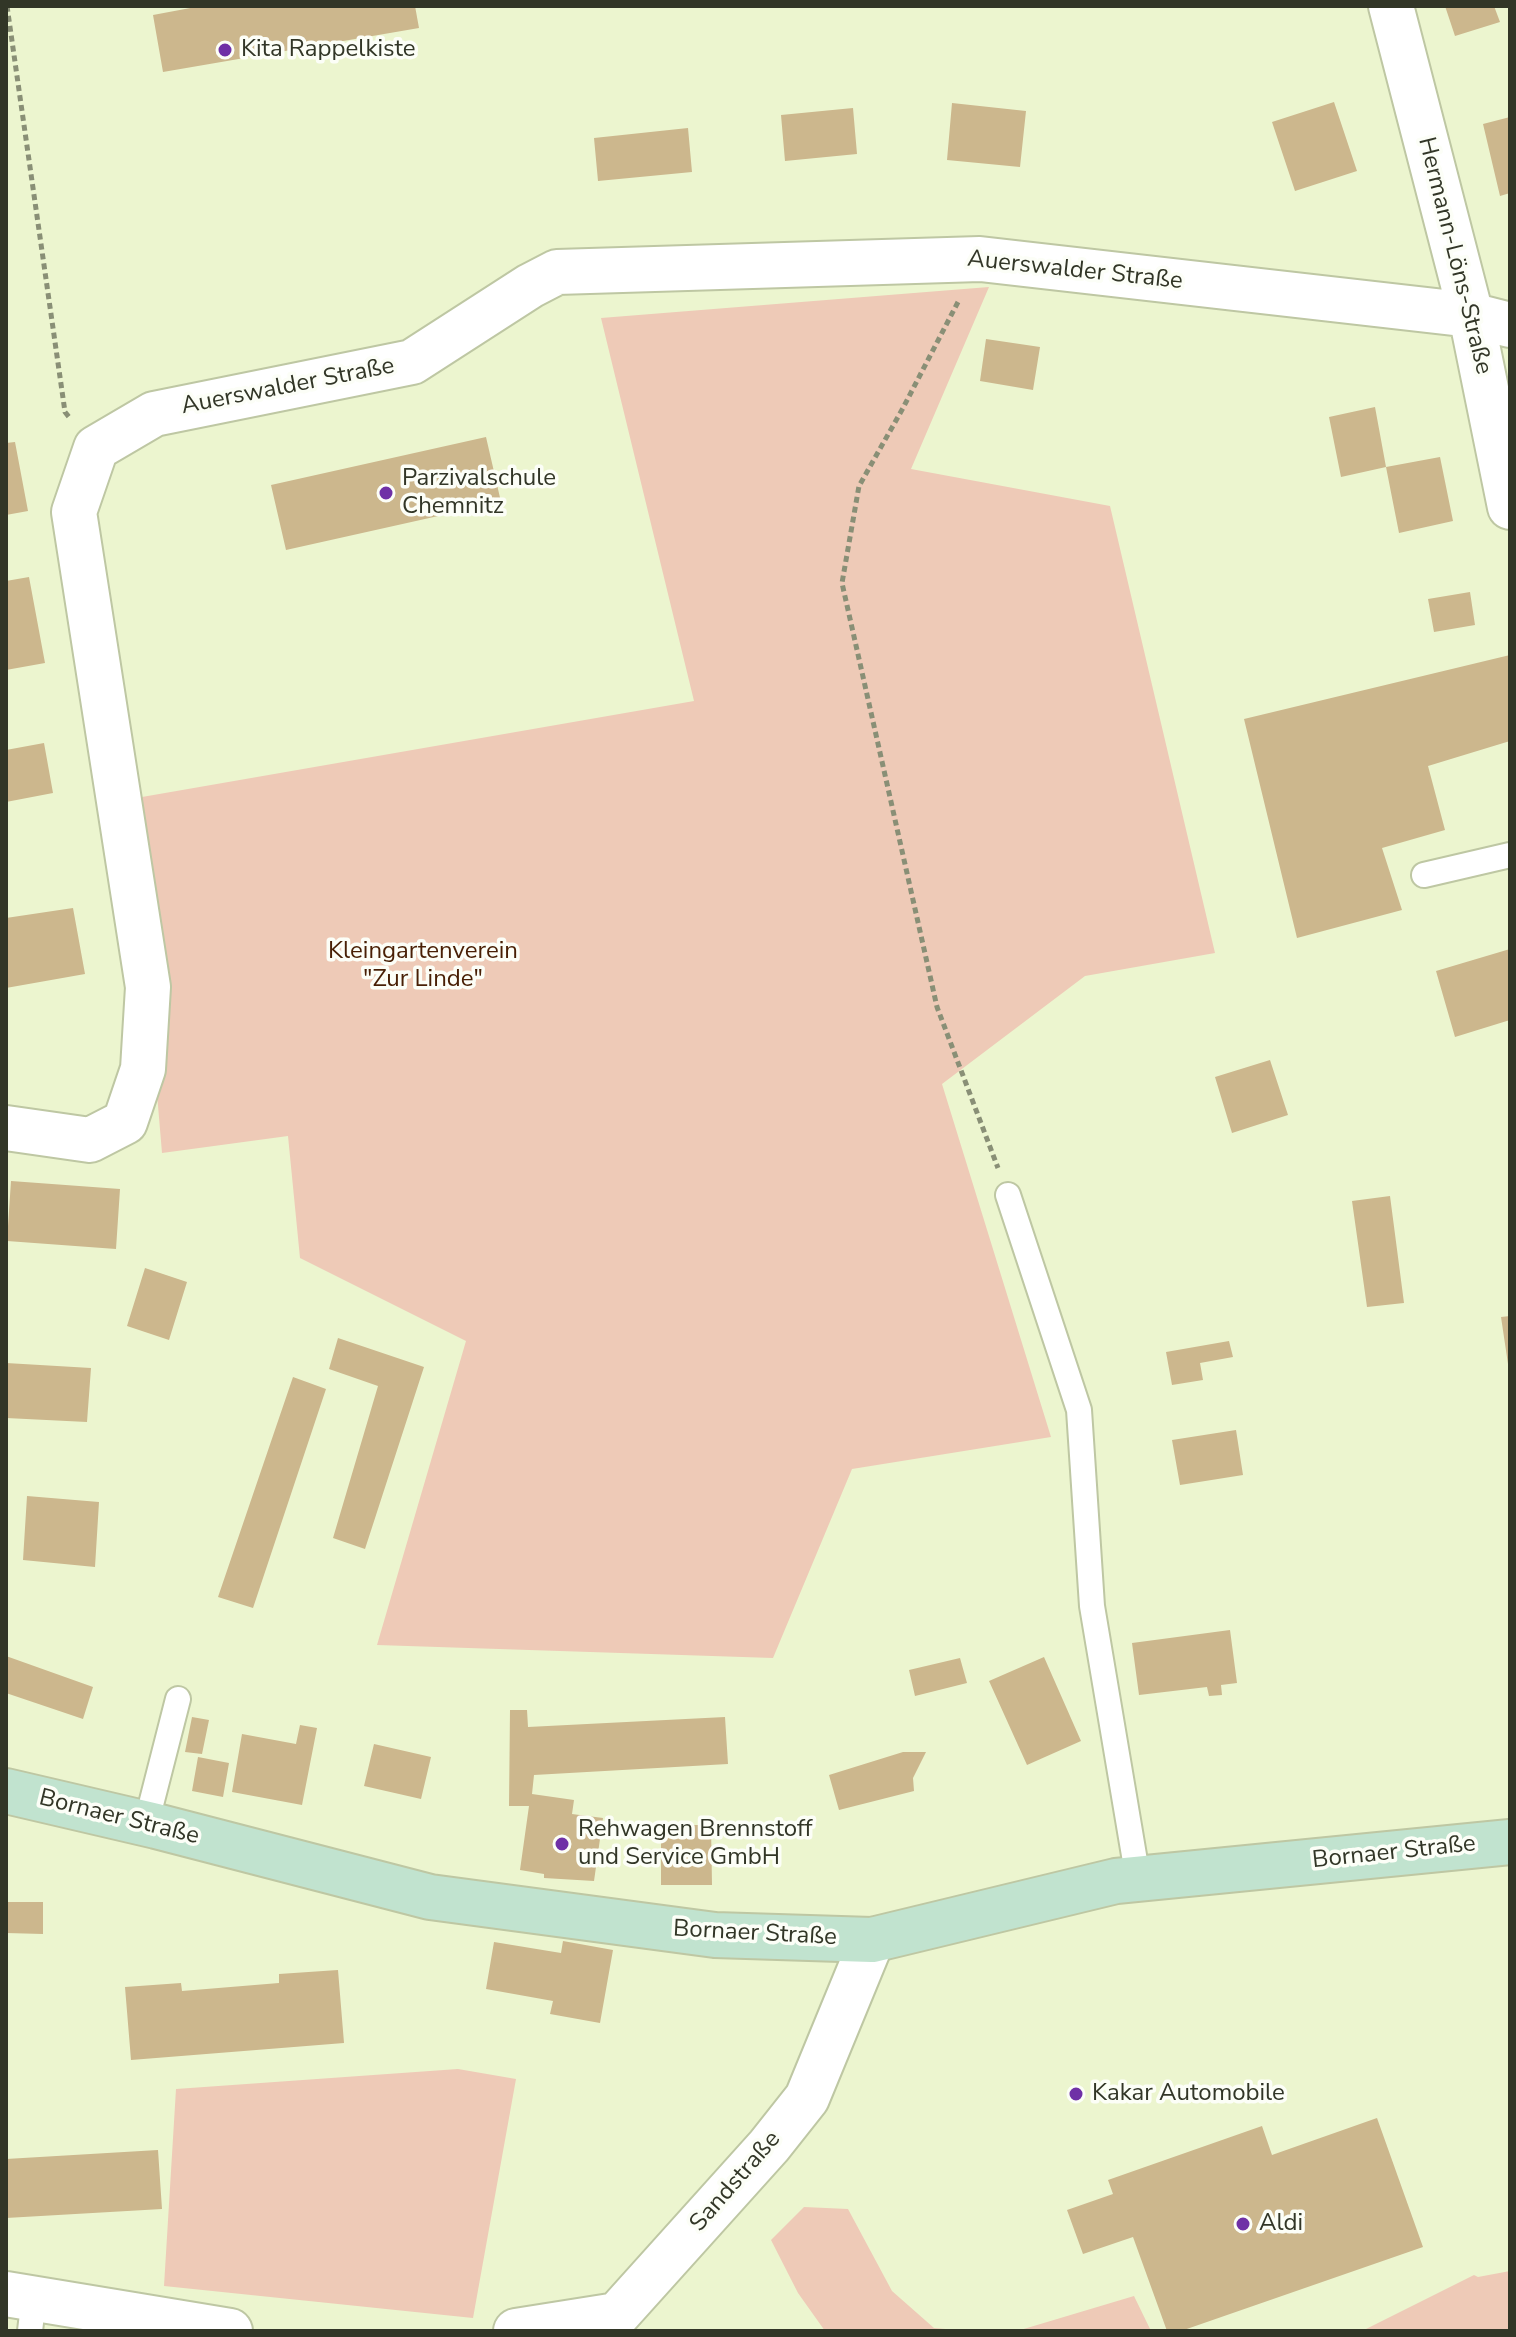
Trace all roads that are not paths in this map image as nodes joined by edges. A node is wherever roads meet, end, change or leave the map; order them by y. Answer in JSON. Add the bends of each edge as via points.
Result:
{"nodes":[{"id":1,"x":1391,"y":6,"type":"edge"},
{"id":2,"x":1491,"y":320,"type":"edge"},
{"id":3,"x":1510,"y":507,"type":"edge"},
{"id":4,"x":1510,"y":855,"type":"edge"},
{"id":5,"x":1424,"y":875,"type":"dead end"},
{"id":6,"x":6,"y":1128,"type":"edge"},
{"id":7,"x":1008,"y":1195,"type":"road end"},
{"id":8,"x":178,"y":1699,"type":"dead end"},
{"id":9,"x":6,"y":1791,"type":"edge"},
{"id":10,"x":146,"y":1824,"type":"junction"},
{"id":11,"x":1510,"y":1842,"type":"edge"},
{"id":12,"x":1138,"y":1879,"type":"junction"},
{"id":13,"x":872,"y":1940,"type":"junction"},
{"id":14,"x":24,"y":2307,"type":"edge"},
{"id":15,"x":615,"y":2323,"type":"edge"},
{"id":16,"x":230,"y":2331,"type":"edge"},
{"id":17,"x":516,"y":2331,"type":"edge"}],
"edges":[{"from":1,"to":2,"type":"street","name":"Hermann-Löns-Straße"},
{"from":2,"to":3,"type":"street","name":"Hermann-Löns-Straße"},
{"from":2,"to":6,"type":"street","name":"Auerswalder Straße","via":[[980,259],[557,272],[412,362],[154,414],[96,448],[74,512],[148,987],[143,1069],[125,1122],[90,1140]]},
{"from":4,"to":5,"type":"lane"},
{"from":7,"to":12,"type":"lane","via":[[1079,1410],[1092,1606]]},
{"from":8,"to":10,"type":"lane"},
{"from":9,"to":10,"type":"main road","name":"Bornaer Straße"},
{"from":10,"to":13,"type":"main road","name":"Bornaer Straße","via":[[430,1897],[715,1935]]},
{"from":11,"to":12,"type":"main road","name":"Bornaer Straße"},
{"from":12,"to":13,"type":"main road","name":"Bornaer Straße"},
{"from":13,"to":15,"type":"street","name":"Sandstraße","via":[[807,2098]]},
{"from":14,"to":16,"type":"street"},
{"from":15,"to":17,"type":"street","name":"Sandstraße"}]}
